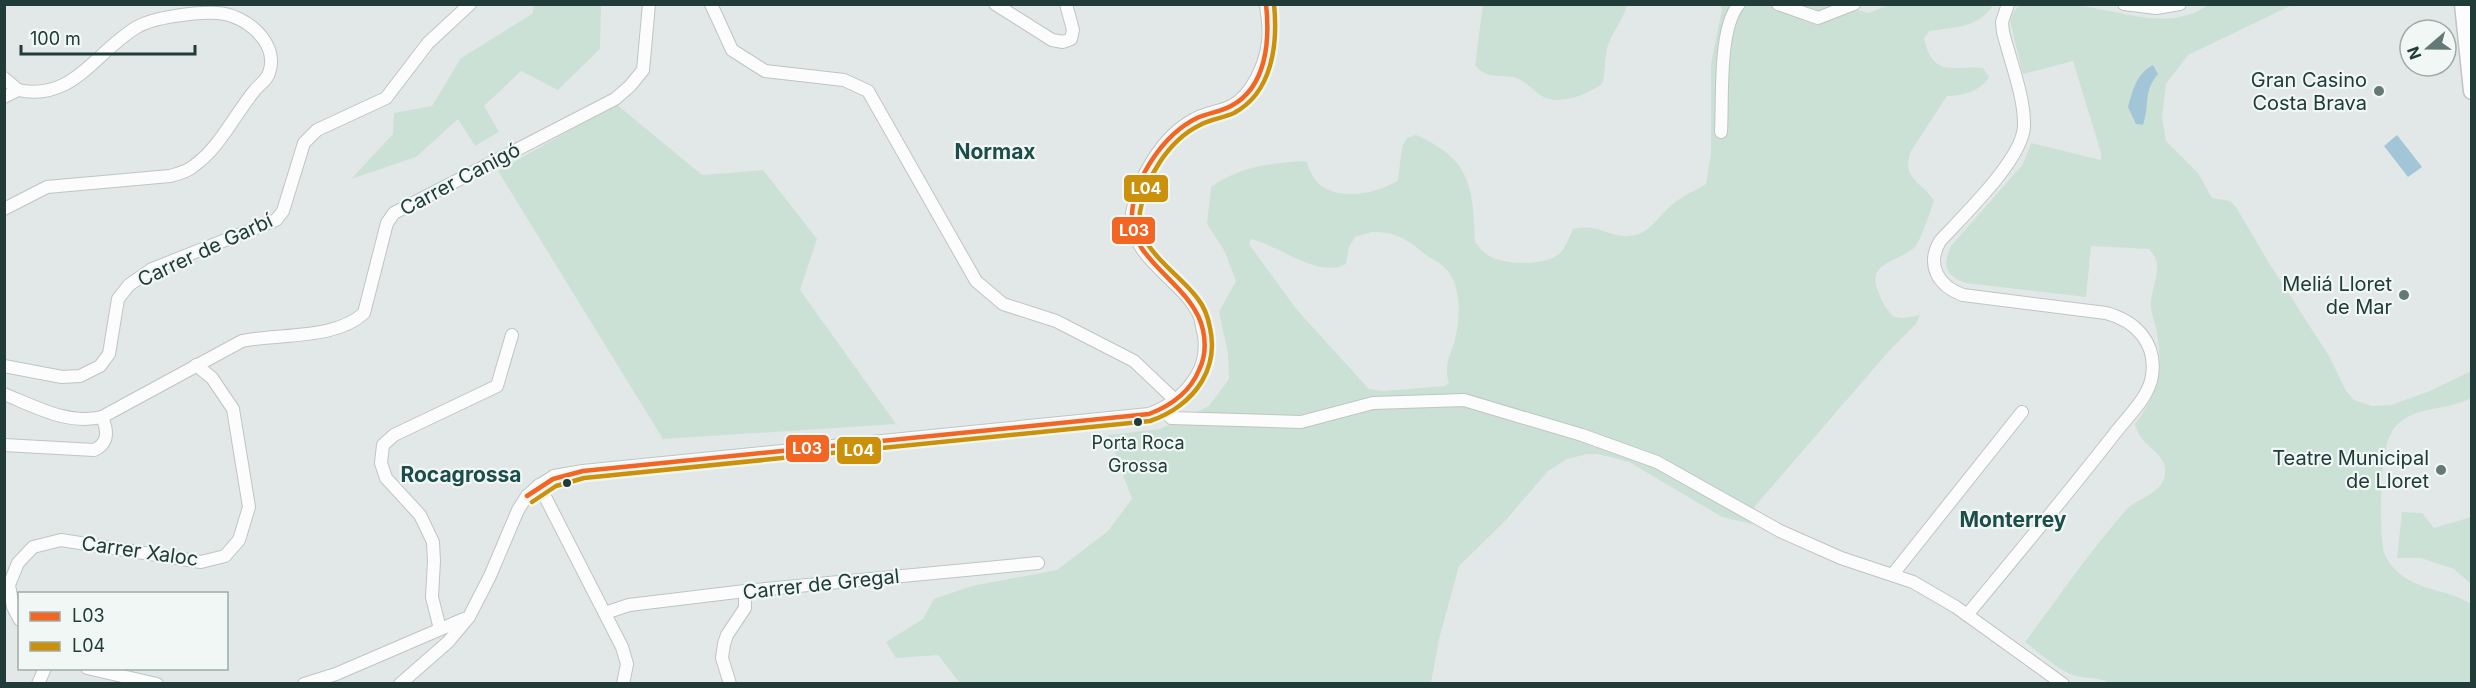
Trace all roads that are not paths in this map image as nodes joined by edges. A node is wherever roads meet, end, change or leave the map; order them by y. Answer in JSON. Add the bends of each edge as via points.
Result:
{"nodes":[{"id":1,"x":470,"y":4,"type":"edge"},
{"id":2,"x":649,"y":4,"type":"edge"},
{"id":3,"x":711,"y":4,"type":"edge"},
{"id":4,"x":995,"y":4,"type":"edge"},
{"id":5,"x":1066,"y":4,"type":"edge"},
{"id":6,"x":1266,"y":4,"type":"edge"},
{"id":7,"x":1739,"y":4,"type":"edge"},
{"id":8,"x":1778,"y":4,"type":"edge"},
{"id":9,"x":1854,"y":4,"type":"edge"},
{"id":10,"x":2008,"y":4,"type":"edge"},
{"id":11,"x":2124,"y":4,"type":"edge"},
{"id":12,"x":2180,"y":4,"type":"edge"},
{"id":13,"x":2463,"y":4,"type":"edge"},
{"id":14,"x":2164,"y":6,"type":"edge"},
{"id":15,"x":4,"y":78,"type":"edge"},
{"id":16,"x":18,"y":90,"type":"junction"},
{"id":17,"x":2472,"y":91,"type":"edge"},
{"id":18,"x":4,"y":97,"type":"edge"},
{"id":19,"x":1721,"y":132,"type":"dead end"},
{"id":20,"x":4,"y":209,"type":"edge"},
{"id":21,"x":512,"y":334,"type":"dead end"},
{"id":22,"x":196,"y":365,"type":"junction"},
{"id":23,"x":4,"y":366,"type":"edge"},
{"id":24,"x":4,"y":394,"type":"edge"},
{"id":25,"x":1175,"y":400,"type":"junction"},
{"id":26,"x":1164,"y":409,"type":"junction"},
{"id":27,"x":2022,"y":412,"type":"dead end"},
{"id":28,"x":102,"y":417,"type":"junction"},
{"id":29,"x":4,"y":445,"type":"edge"},
{"id":30,"x":539,"y":485,"type":"junction"},
{"id":31,"x":1038,"y":562,"type":"dead end"},
{"id":32,"x":1893,"y":574,"type":"junction"},
{"id":33,"x":745,"y":591,"type":"junction"},
{"id":34,"x":605,"y":613,"type":"junction"},
{"id":35,"x":1968,"y":615,"type":"junction"},
{"id":36,"x":18,"y":616,"type":"edge"},
{"id":37,"x":465,"y":619,"type":"junction"},
{"id":38,"x":440,"y":629,"type":"junction"},
{"id":39,"x":45,"y":670,"type":"edge"},
{"id":40,"x":92,"y":670,"type":"edge"},
{"id":41,"x":38,"y":684,"type":"edge"},
{"id":42,"x":157,"y":684,"type":"edge"},
{"id":43,"x":304,"y":684,"type":"edge"},
{"id":44,"x":400,"y":684,"type":"edge"},
{"id":45,"x":623,"y":684,"type":"edge"},
{"id":46,"x":730,"y":684,"type":"edge"},
{"id":47,"x":2063,"y":684,"type":"edge"}],
"edges":[{"from":1,"to":23,"type":"street","name":"Carrer de Garbí","via":[[428,43],[386,98],[317,130],[304,143],[284,211],[276,220],[152,269],[129,285],[118,298],[109,354],[100,366],[80,376],[62,377]]},
{"from":2,"to":22,"type":"street","name":"Carrer Canigó","via":[[643,70],[615,99],[394,213],[387,223],[364,313],[354,322],[331,330],[242,341]]},
{"from":3,"to":25,"type":"street","via":[[732,50],[765,71],[844,80],[868,91],[976,281],[1003,304],[1056,321],[1134,361]]},
{"from":4,"to":5,"type":"street","via":[[1053,40],[1063,42],[1071,39],[1073,30]]},
{"from":6,"to":25,"type":"street","via":[[1267,47],[1251,89],[1231,106],[1194,119],[1167,141],[1154,157],[1132,215],[1140,246],[1200,317],[1205,341],[1203,363]]},
{"from":7,"to":19,"type":"street","via":[[1725,36]]},
{"from":8,"to":9,"type":"street","via":[[1818,18]]},
{"from":10,"to":35,"type":"street","via":[[2003,32],[2022,108],[2023,137],[2012,159],[1940,241],[1935,255],[1936,272],[1950,291],[1963,295],[2122,317],[2147,341],[2153,359],[2152,378],[2145,394]]},
{"from":11,"to":14,"type":"street"},
{"from":12,"to":14,"type":"street"},
{"from":13,"to":17,"type":"main road"},
{"from":15,"to":16,"type":"street"},
{"from":16,"to":18,"type":"street"},
{"from":16,"to":20,"type":"street","via":[[34,94],[53,91],[139,26],[163,19],[219,13],[255,29],[267,44],[272,63],[269,76],[207,154],[186,172],[47,187]]},
{"from":21,"to":38,"type":"street","via":[[497,386],[394,435],[383,446],[381,463],[386,478],[420,515],[433,542],[432,597]]},
{"from":22,"to":28,"type":"street","name":"Carrer Canigó"},
{"from":22,"to":36,"type":"street","name":"Carrer Xaloc","via":[[212,378],[233,409],[249,507],[239,540],[225,556],[201,562],[61,540],[33,547],[18,563],[9,585]]},
{"from":24,"to":28,"type":"street","name":"Carrer Canigó","via":[[60,416],[87,420]]},
{"from":25,"to":26,"type":"street"},
{"from":26,"to":30,"type":"street","via":[[1137,416],[583,471],[554,477]]},
{"from":26,"to":32,"type":"street","via":[[1171,418],[1301,422],[1373,403],[1464,400],[1657,462],[1780,531],[1841,558]]},
{"from":27,"to":32,"type":"street"},
{"from":28,"to":29,"type":"street","via":[[106,440],[94,450]]},
{"from":30,"to":34,"type":"street"},
{"from":30,"to":37,"type":"street","via":[[518,510],[490,576]]},
{"from":31,"to":33,"type":"street","name":"Carrer de Gregal"},
{"from":32,"to":35,"type":"street","via":[[1927,588]]},
{"from":33,"to":34,"type":"street","name":"Carrer de Gregal","via":[[629,604]]},
{"from":33,"to":46,"type":"street","via":[[745,608],[724,644],[722,658]]},
{"from":34,"to":45,"type":"street","via":[[627,664]]},
{"from":35,"to":47,"type":"street"},
{"from":37,"to":38,"type":"street"},
{"from":37,"to":44,"type":"street","via":[[448,642]]},
{"from":38,"to":43,"type":"street"},
{"from":39,"to":41,"type":"street"},
{"from":40,"to":42,"type":"street"}]}
